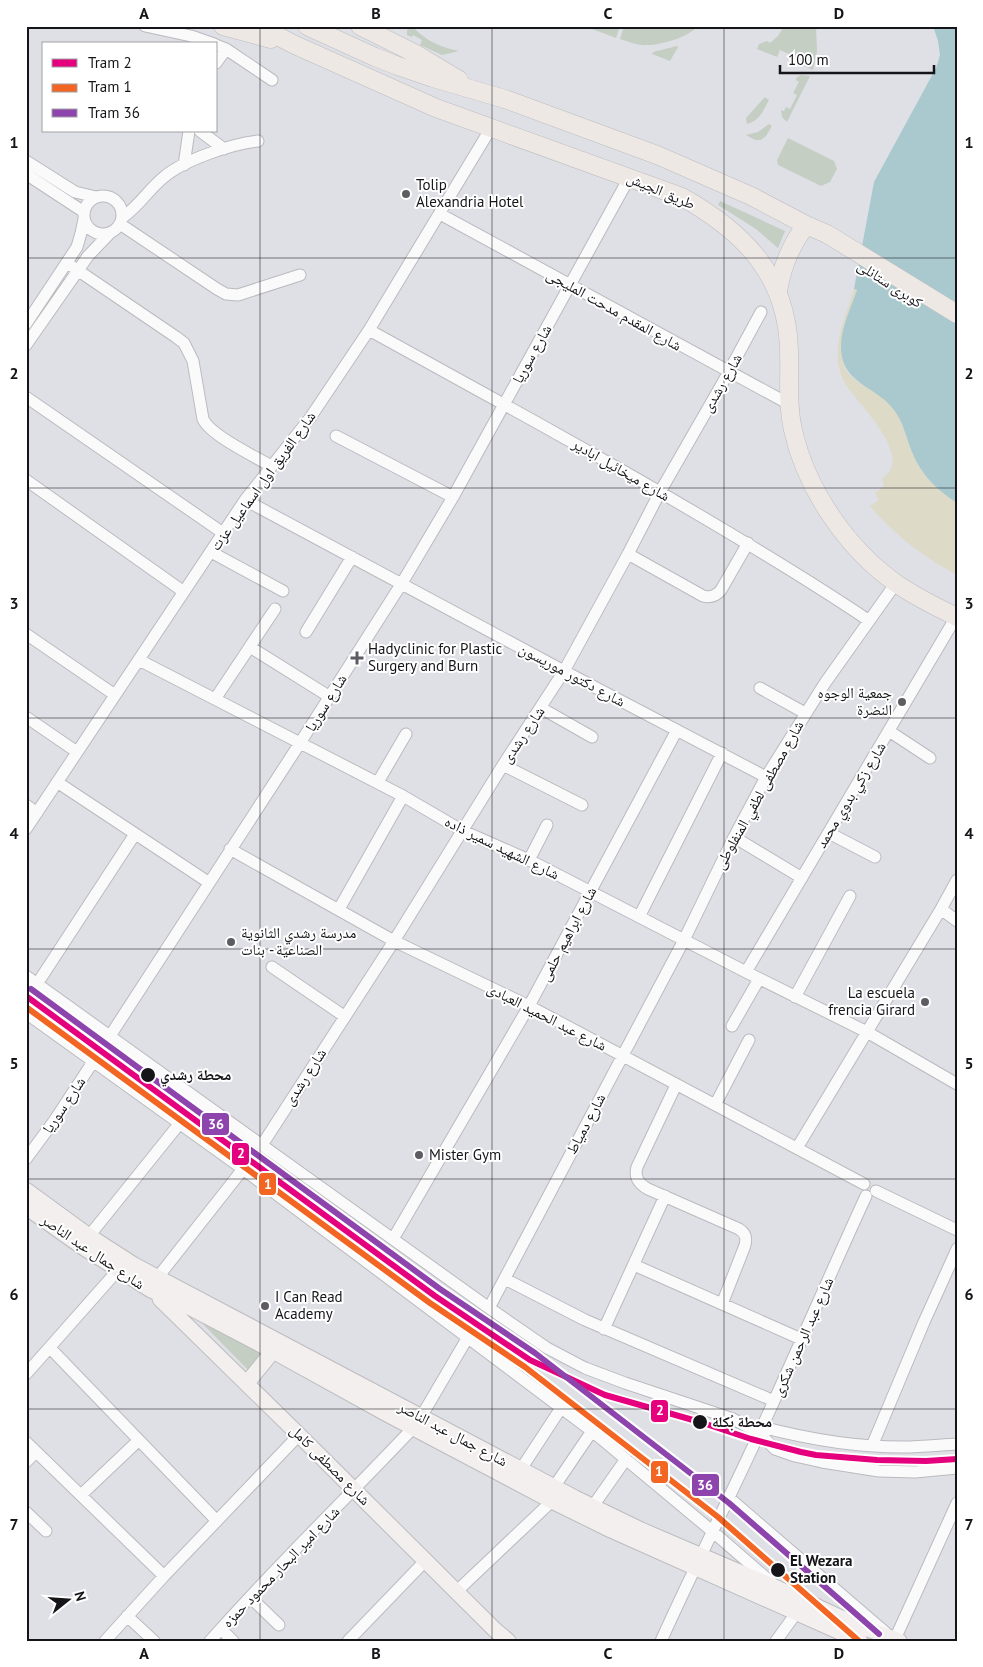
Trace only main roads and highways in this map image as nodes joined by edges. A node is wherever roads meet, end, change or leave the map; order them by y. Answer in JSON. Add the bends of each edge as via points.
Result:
{"nodes":[{"id":1,"x":223,"y":26,"type":"edge"},
{"id":2,"x":258,"y":26,"type":"edge"},
{"id":3,"x":306,"y":26,"type":"edge"},
{"id":4,"x":360,"y":26,"type":"edge"},
{"id":5,"x":296,"y":45,"type":"junction"},
{"id":6,"x":472,"y":88,"type":"junction"},
{"id":7,"x":806,"y":226,"type":"junction"},
{"id":8,"x":825,"y":238,"type":"junction"},
{"id":9,"x":778,"y":291,"type":"junction"},
{"id":10,"x":957,"y":314,"type":"edge"},
{"id":11,"x":957,"y":327,"type":"edge"},
{"id":12,"x":957,"y":617,"type":"edge"},
{"id":13,"x":26,"y":1190,"type":"edge"},
{"id":14,"x":26,"y":1207,"type":"edge"},
{"id":15,"x":155,"y":1284,"type":"junction"},
{"id":16,"x":276,"y":1346,"type":"junction"},
{"id":17,"x":247,"y":1383,"type":"junction"},
{"id":18,"x":417,"y":1422,"type":"junction"},
{"id":19,"x":553,"y":1494,"type":"junction"},
{"id":20,"x":697,"y":1561,"type":"junction"},
{"id":21,"x":895,"y":1639,"type":"edge"},
{"id":22,"x":508,"y":1641,"type":"edge"},
{"id":23,"x":860,"y":1641,"type":"edge"}],
"edges":[{"from":1,"to":5,"type":"highway"},
{"from":2,"to":5,"type":"highway","name":"طريق الجيش"},
{"from":3,"to":6,"type":"highway","name":"طريق الجيش","via":[[432,78]]},
{"from":4,"to":6,"type":"highway","via":[[414,53]]},
{"from":5,"to":9,"type":"highway","name":"طريق الجيش","via":[[436,108],[682,197],[734,232],[755,255]]},
{"from":6,"to":7,"type":"highway","name":"طريق الجيش","via":[[657,155],[751,196]]},
{"from":7,"to":8,"type":"highway","name":"طريق الجيش"},
{"from":7,"to":9,"type":"highway","via":[[784,262]]},
{"from":8,"to":10,"type":"highway","name":"كوبرى ستانلى"},
{"from":8,"to":11,"type":"highway","name":"كوبرى ستانلى"},
{"from":9,"to":12,"type":"highway","name":"طريق الجيش","via":[[787,325],[788,404],[793,430],[811,481],[849,539],[879,569],[915,595]]},
{"from":13,"to":15,"type":"main road","name":"شارع جمال عبد الناصر"},
{"from":14,"to":15,"type":"main road","name":"شارع جمال عبد الناصر","via":[[118,1270]]},
{"from":15,"to":16,"type":"main road","name":"شارع جمال عبد الناصر","via":[[192,1309]]},
{"from":15,"to":17,"type":"main road","name":"شارع مصطفى كامل"},
{"from":16,"to":17,"type":"main road"},
{"from":16,"to":18,"type":"main road","name":"شارع جمال عبد الناصر"},
{"from":17,"to":22,"type":"main road","name":"شارع مصطفى كامل"},
{"from":18,"to":19,"type":"main road","name":"شارع جمال عبد الناصر"},
{"from":18,"to":19,"type":"main road","name":"شارع جمال عبد الناصر","via":[[521,1469]]},
{"from":19,"to":20,"type":"main road","name":"شارع جمال عبد الناصر","via":[[593,1506]]},
{"from":19,"to":20,"type":"main road","name":"شارع جمال عبد الناصر","via":[[611,1530]]},
{"from":20,"to":21,"type":"main road","name":"شارع جمال عبد الناصر","via":[[779,1589]]},
{"from":20,"to":23,"type":"main road","name":"شارع جمال عبد الناصر"}]}
